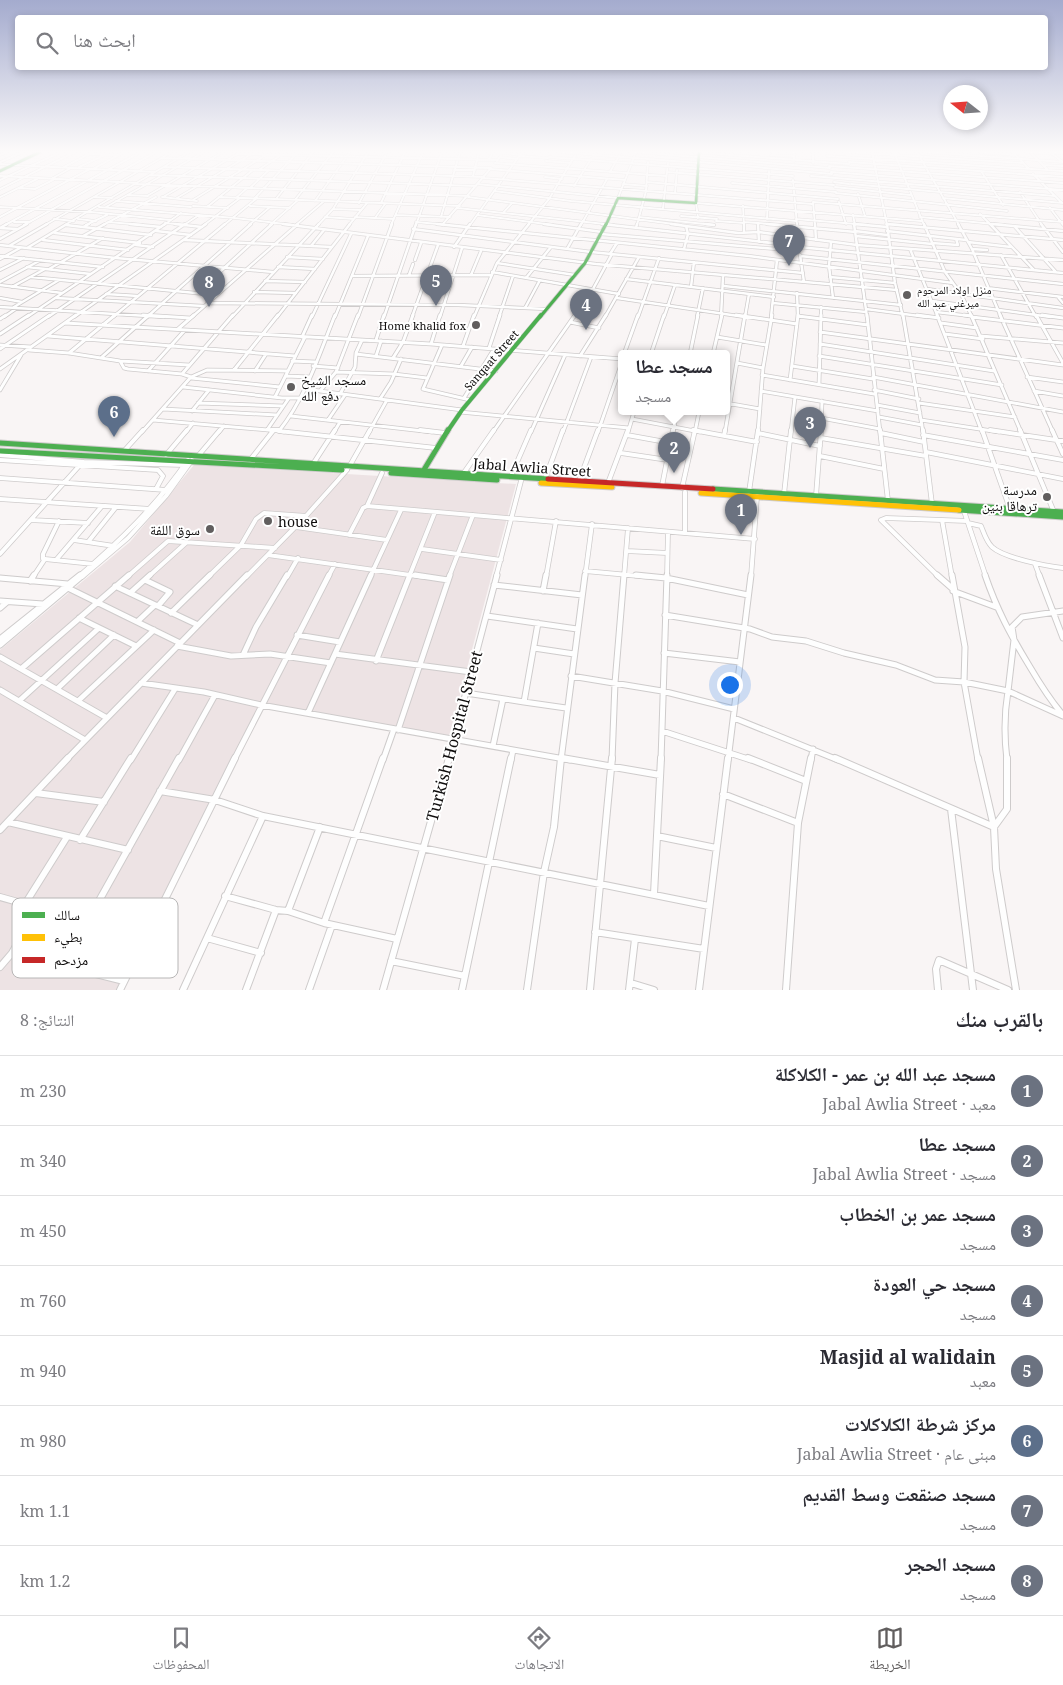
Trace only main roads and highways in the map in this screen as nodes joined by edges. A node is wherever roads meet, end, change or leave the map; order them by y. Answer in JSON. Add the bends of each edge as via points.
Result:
{"nodes":[{"id":1,"x":618,"y":198,"type":"edge"},
{"id":2,"x":623,"y":198,"type":"edge"},
{"id":3,"x":697,"y":198,"type":"edge"},
{"id":4,"x":0,"y":444,"type":"edge"},
{"id":5,"x":1,"y":456,"type":"edge"},
{"id":6,"x":348,"y":468,"type":"junction"},
{"id":7,"x":422,"y":473,"type":"junction"},
{"id":8,"x":683,"y":490,"type":"junction"},
{"id":9,"x":757,"y":495,"type":"junction"},
{"id":10,"x":1063,"y":512,"type":"edge"},
{"id":11,"x":1063,"y":517,"type":"edge"}],
"edges":[{"from":1,"to":7,"type":"main road","name":"Sanqaat Street","via":[[585,263],[496,371],[467,399]]},
{"from":2,"to":3,"type":"main road","name":"Sanqaat Street","via":[[696,203]]},
{"from":4,"to":6,"type":"main road","name":"Jabal Awlia Street"},
{"from":5,"to":6,"type":"main road","name":"Jabal Awlia Street"},
{"from":6,"to":7,"type":"main road","name":"Jabal Awlia Street"},
{"from":6,"to":7,"type":"main road","name":"Jabal Awlia Street"},
{"from":7,"to":8,"type":"main road","name":"Jabal Awlia Street"},
{"from":7,"to":8,"type":"main road","name":"Jabal Awlia Street","via":[[662,486]]},
{"from":8,"to":9,"type":"main road","name":"Jabal Awlia Street"},
{"from":8,"to":9,"type":"main road","name":"Jabal Awlia Street"},
{"from":9,"to":10,"type":"main road","name":"Jabal Awlia Street"},
{"from":9,"to":11,"type":"main road","name":"Jabal Awlia Street"}]}
